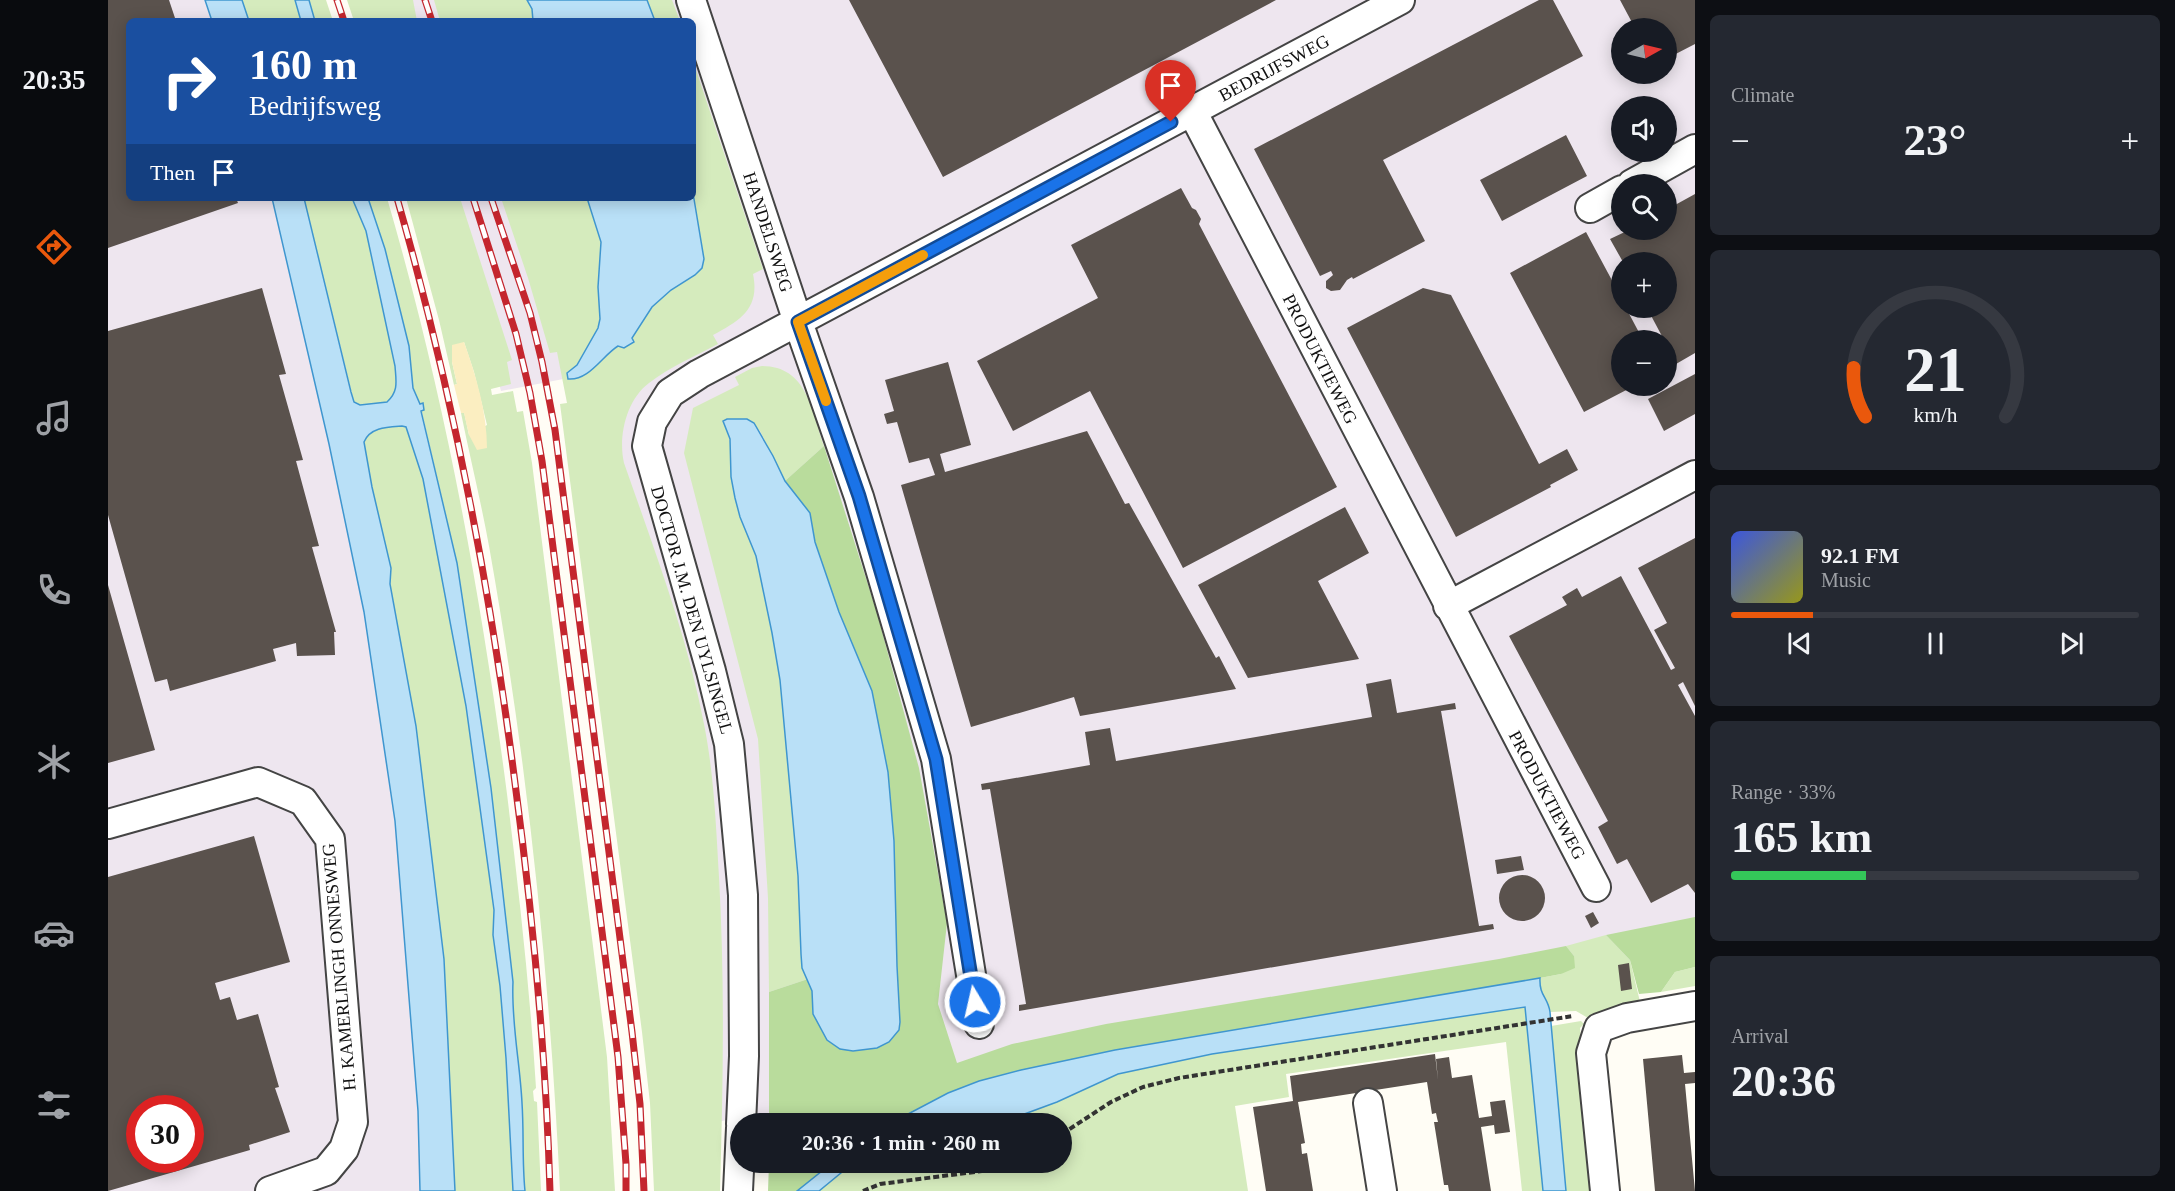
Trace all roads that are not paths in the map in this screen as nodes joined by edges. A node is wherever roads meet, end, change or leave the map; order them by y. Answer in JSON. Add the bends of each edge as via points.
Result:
{"nodes":[{"id":1,"x":691,"y":0,"type":"edge"},
{"id":2,"x":1400,"y":0,"type":"edge"},
{"id":3,"x":1192,"y":111,"type":"junction"},
{"id":4,"x":1695,"y":149,"type":"edge"},
{"id":5,"x":1650,"y":174,"type":"edge"},
{"id":6,"x":1611,"y":196,"type":"edge"},
{"id":7,"x":1590,"y":208,"type":"dead end"},
{"id":8,"x":798,"y":322,"type":"junction"},
{"id":9,"x":652,"y":422,"type":"joint"},
{"id":10,"x":1695,"y":475,"type":"edge"},
{"id":11,"x":1448,"y":606,"type":"junction"},
{"id":12,"x":108,"y":824,"type":"edge"},
{"id":13,"x":1596,"y":887,"type":"dead end"},
{"id":14,"x":1695,"y":1006,"type":"edge"},
{"id":15,"x":979,"y":1024,"type":"dead end"},
{"id":16,"x":1368,"y":1103,"type":"dead end"},
{"id":17,"x":741,"y":1113,"type":"edge"},
{"id":18,"x":739,"y":1173,"type":"edge"},
{"id":19,"x":270,"y":1191,"type":"edge"},
{"id":20,"x":738,"y":1191,"type":"edge"},
{"id":21,"x":1382,"y":1191,"type":"edge"},
{"id":22,"x":1605,"y":1191,"type":"edge"}],
"edges":[{"from":1,"to":8,"type":"street","name":"HANDELSWEG"},
{"from":2,"to":3,"type":"street","name":"BEDRIJFSWEG"},
{"from":3,"to":8,"type":"street","name":"BEDRIJFSWEG"},
{"from":3,"to":11,"type":"street","name":"PRODUKTIEWEG"},
{"from":4,"to":5,"type":"street"},
{"from":6,"to":7,"type":"street"},
{"from":8,"to":9,"type":"street","name":"BEDRIJFSWEG","via":[[670,393]]},
{"from":8,"to":15,"type":"street","name":"HANDELSWEG","via":[[859,496],[936,759]]},
{"from":9,"to":17,"type":"street","name":"DOCTOR J.M. DEN UYLSINGEL","via":[[647,446],[729,744],[743,895]]},
{"from":10,"to":11,"type":"street"},
{"from":11,"to":13,"type":"street","name":"PRODUKTIEWEG"},
{"from":12,"to":19,"type":"street","name":"H. KAMERLINGH ONNESWEG","via":[[258,782],[303,801],[330,838],[353,1122],[344,1149],[326,1171]]},
{"from":14,"to":22,"type":"street","via":[[1627,1018],[1599,1028],[1592,1053]]},
{"from":16,"to":21,"type":"street"},
{"from":18,"to":20,"type":"street"}]}
